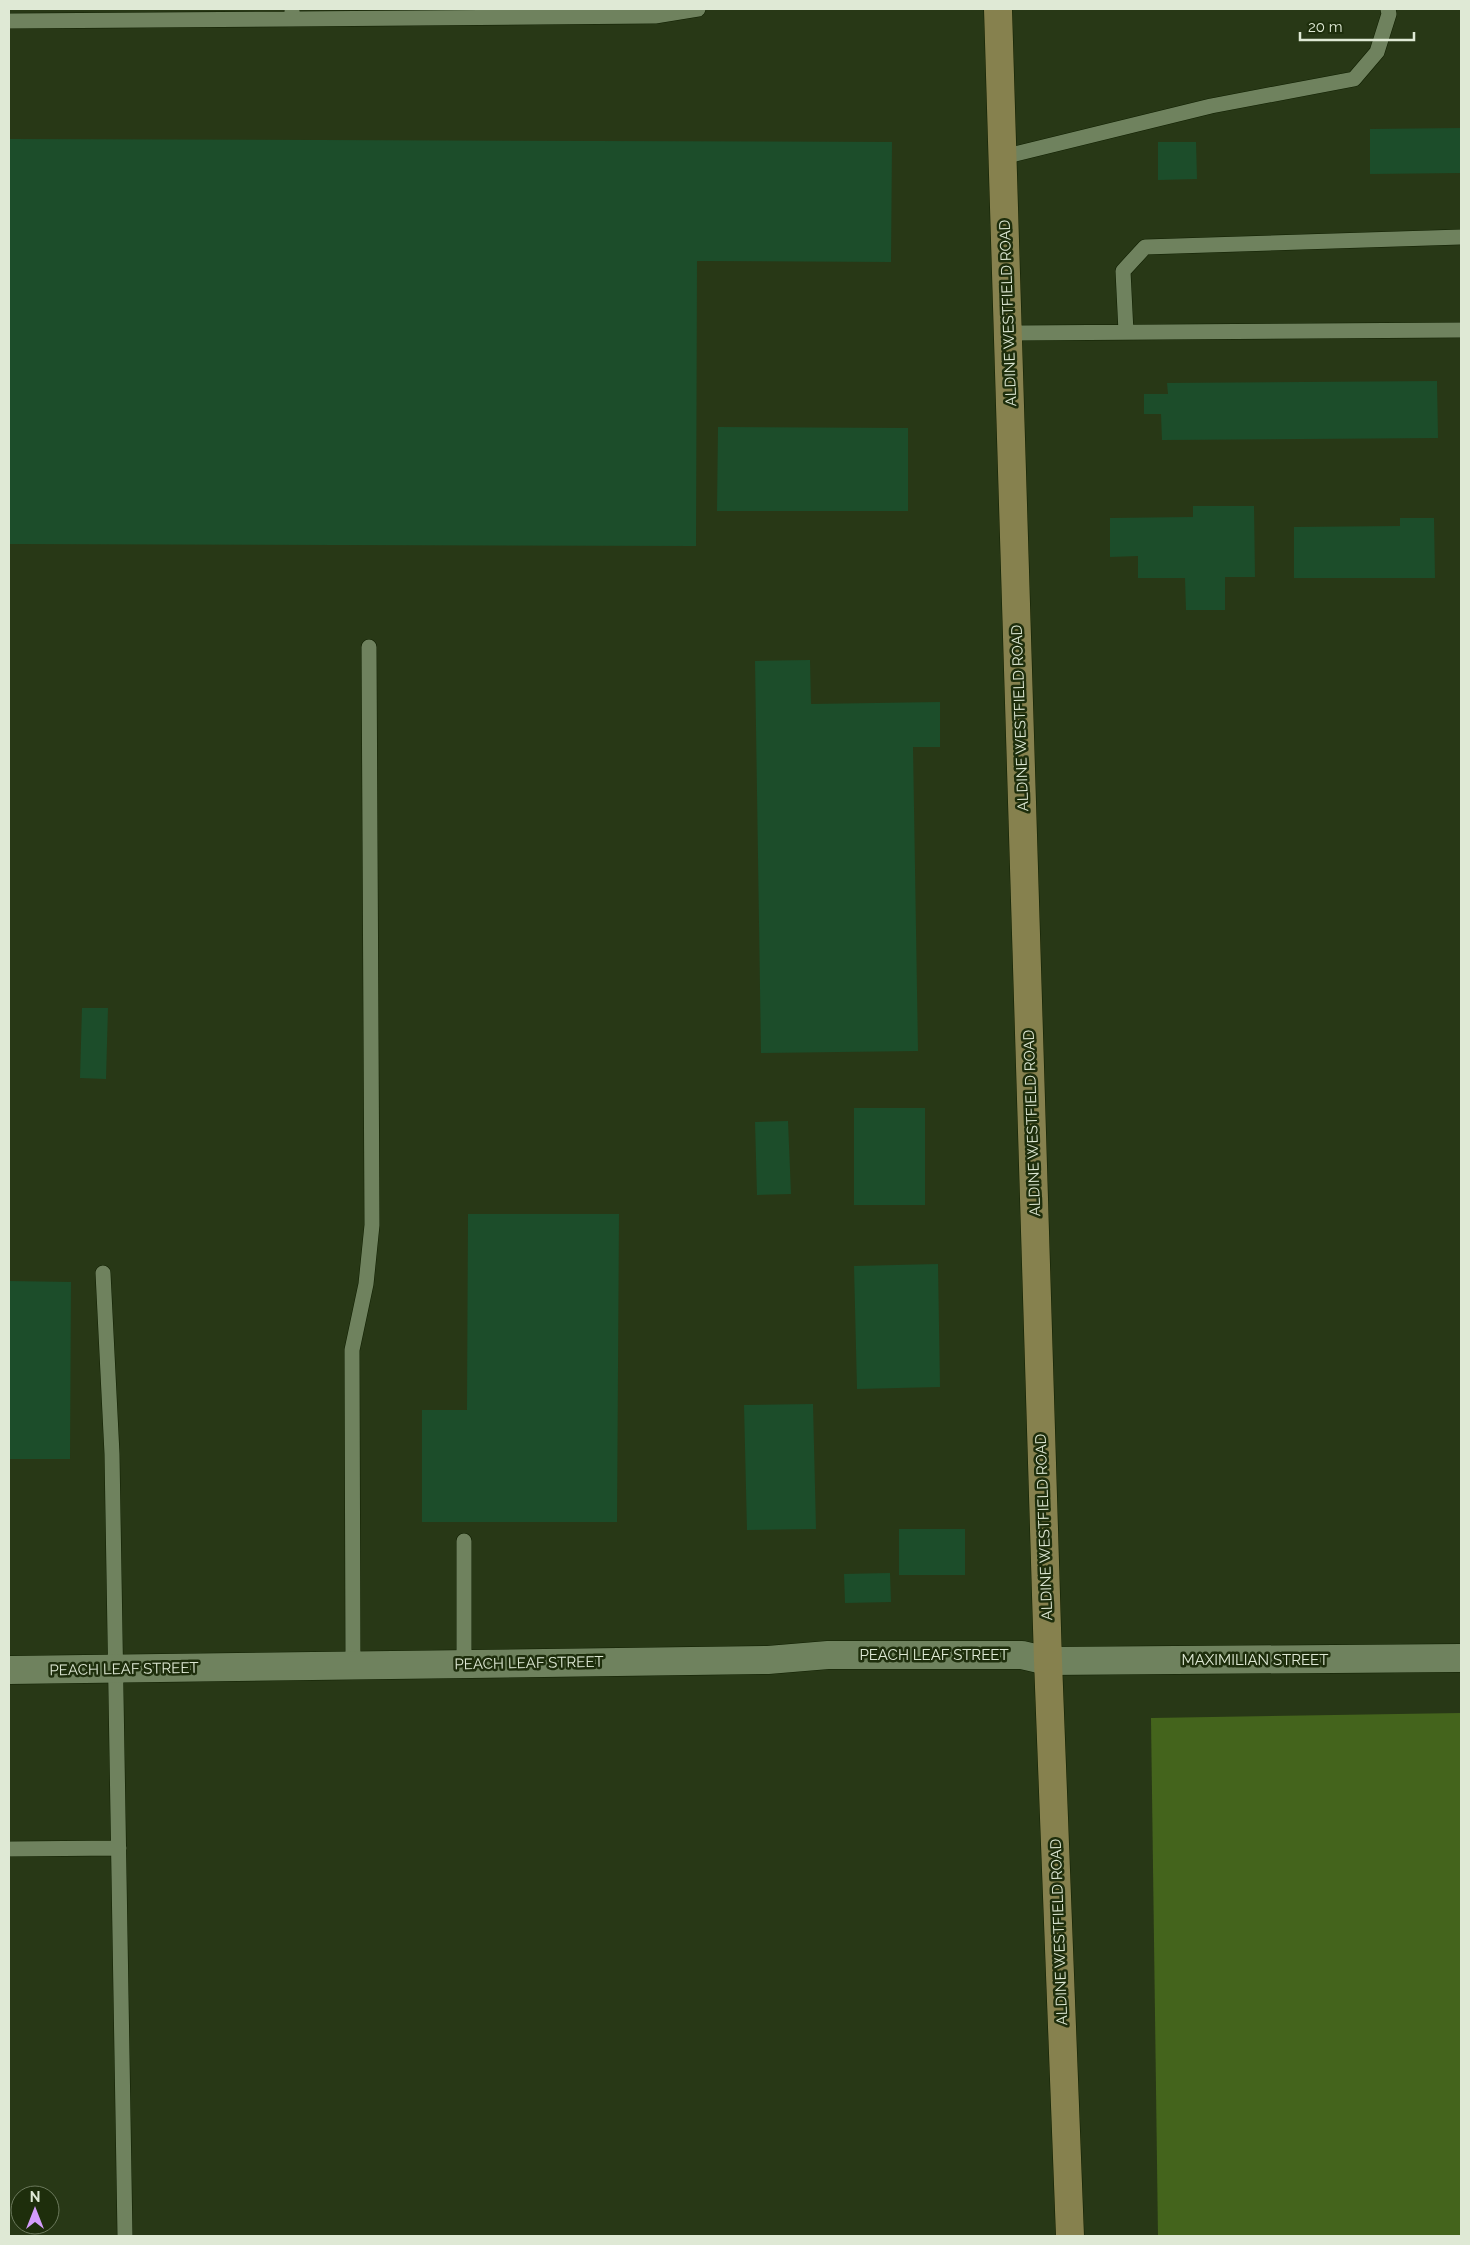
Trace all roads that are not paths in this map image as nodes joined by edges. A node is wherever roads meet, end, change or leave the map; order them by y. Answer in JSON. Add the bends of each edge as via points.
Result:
{"nodes":[{"id":1,"x":698,"y":9,"type":"edge"},
{"id":2,"x":998,"y":9,"type":"edge"},
{"id":3,"x":1388,"y":9,"type":"edge"},
{"id":4,"x":600,"y":13,"type":"edge"},
{"id":5,"x":292,"y":14,"type":"edge"},
{"id":6,"x":9,"y":21,"type":"edge"},
{"id":7,"x":1003,"y":157,"type":"junction"},
{"id":8,"x":1461,"y":237,"type":"edge"},
{"id":9,"x":1461,"y":330,"type":"edge"},
{"id":10,"x":1126,"y":332,"type":"junction"},
{"id":11,"x":1008,"y":333,"type":"junction"},
{"id":12,"x":369,"y":647,"type":"dead end"},
{"id":13,"x":103,"y":1273,"type":"dead end"},
{"id":14,"x":464,"y":1541,"type":"dead end"},
{"id":15,"x":1461,"y":1658,"type":"edge"},
{"id":16,"x":1048,"y":1661,"type":"junction"},
{"id":17,"x":464,"y":1664,"type":"junction"},
{"id":18,"x":353,"y":1666,"type":"junction"},
{"id":19,"x":116,"y":1669,"type":"junction"},
{"id":20,"x":9,"y":1670,"type":"edge"},
{"id":21,"x":119,"y":1848,"type":"junction"},
{"id":22,"x":9,"y":1849,"type":"edge"},
{"id":23,"x":124,"y":2236,"type":"edge"},
{"id":24,"x":1070,"y":2236,"type":"edge"}],
"edges":[{"from":1,"to":4,"type":"lane","via":[[655,16]]},
{"from":2,"to":7,"type":"main road","name":"ALDINE WESTFIELD ROAD"},
{"from":3,"to":7,"type":"lane","via":[[1377,52],[1354,79],[1212,106]]},
{"from":4,"to":5,"type":"lane"},
{"from":5,"to":6,"type":"lane"},
{"from":7,"to":11,"type":"main road","name":"ALDINE WESTFIELD ROAD"},
{"from":8,"to":10,"type":"lane","via":[[1145,247],[1122,271]]},
{"from":9,"to":10,"type":"lane"},
{"from":10,"to":11,"type":"lane"},
{"from":11,"to":16,"type":"main road","name":"ALDINE WESTFIELD ROAD"},
{"from":12,"to":18,"type":"lane","via":[[372,1225],[366,1284],[352,1350]]},
{"from":13,"to":19,"type":"lane","via":[[112,1454]]},
{"from":14,"to":17,"type":"lane"},
{"from":15,"to":16,"type":"street","name":"MAXIMILIAN STREET"},
{"from":16,"to":17,"type":"street","name":"PEACH LEAF STREET","via":[[1022,1655],[828,1655],[768,1660]]},
{"from":16,"to":24,"type":"main road","name":"ALDINE WESTFIELD ROAD"},
{"from":17,"to":18,"type":"street","name":"PEACH LEAF STREET"},
{"from":18,"to":19,"type":"street","name":"PEACH LEAF STREET"},
{"from":19,"to":20,"type":"street","name":"PEACH LEAF STREET"},
{"from":19,"to":21,"type":"lane"},
{"from":21,"to":22,"type":"lane"},
{"from":21,"to":23,"type":"lane"}]}
